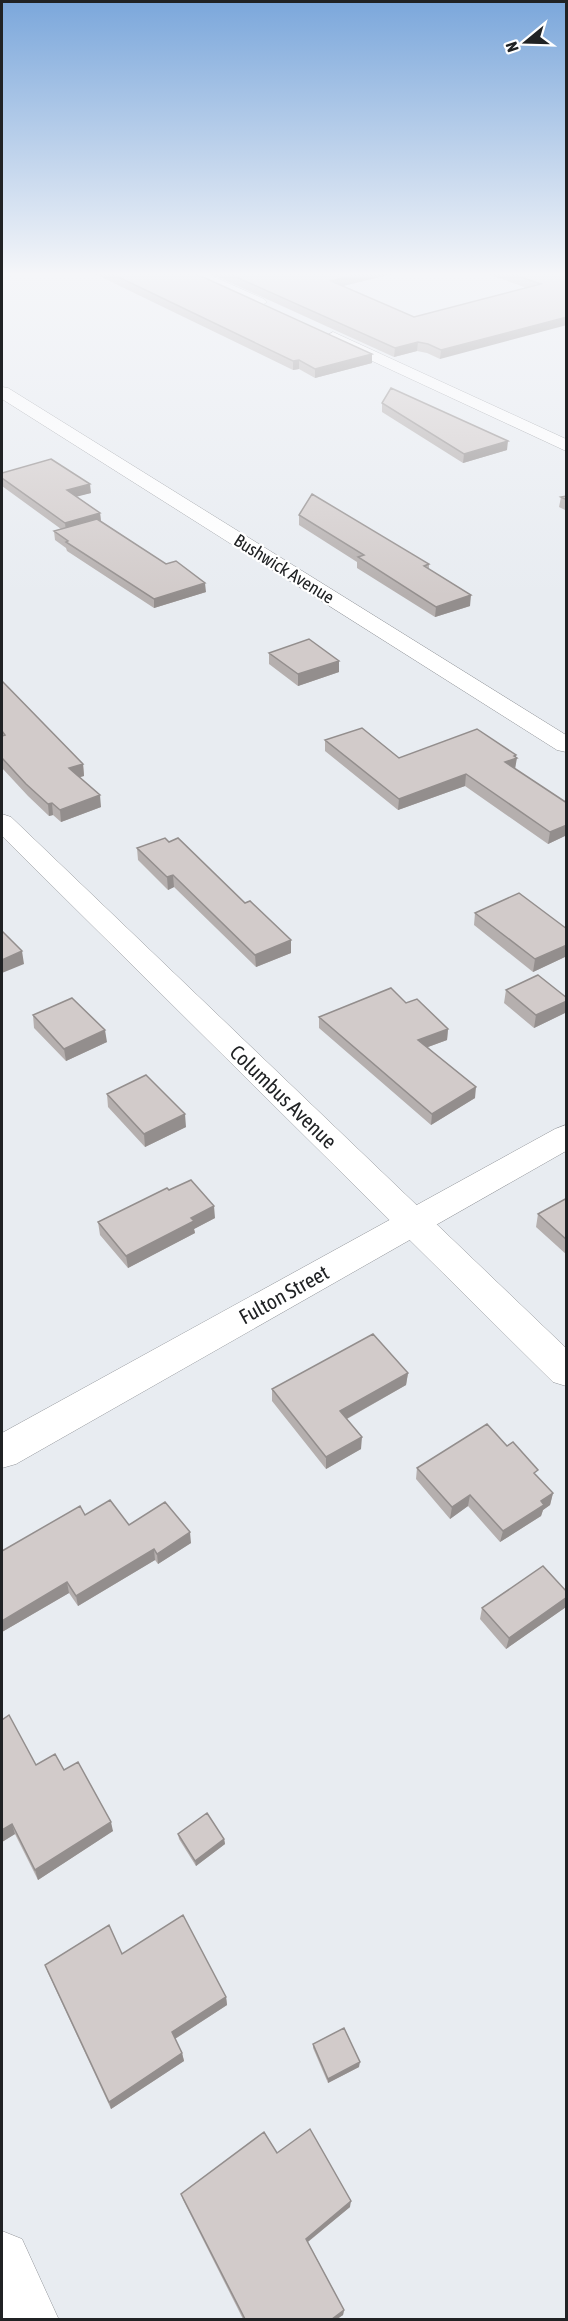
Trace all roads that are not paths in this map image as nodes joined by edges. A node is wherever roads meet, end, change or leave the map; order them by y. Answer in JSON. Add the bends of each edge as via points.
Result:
{"nodes":[{"id":1,"x":426,"y":380,"type":"edge"},
{"id":2,"x":2,"y":392,"type":"edge"},
{"id":3,"x":567,"y":446,"type":"edge"},
{"id":4,"x":567,"y":745,"type":"edge"},
{"id":5,"x":2,"y":822,"type":"edge"},
{"id":6,"x":567,"y":1137,"type":"edge"},
{"id":7,"x":412,"y":1223,"type":"junction"},
{"id":8,"x":567,"y":1371,"type":"edge"},
{"id":9,"x":2,"y":1452,"type":"edge"},
{"id":10,"x":2,"y":2259,"type":"edge"},
{"id":11,"x":31,"y":2319,"type":"edge"}],
"edges":[{"from":1,"to":3,"type":"street"},
{"from":2,"to":4,"type":"street","name":"Bushwick Avenue"},
{"from":5,"to":7,"type":"street","name":"Columbus Avenue"},
{"from":6,"to":7,"type":"street","name":"Fulton Street"},
{"from":7,"to":8,"type":"street","name":"Columbus Avenue"},
{"from":7,"to":9,"type":"street","name":"Fulton Street"},
{"from":10,"to":11,"type":"street"}]}
